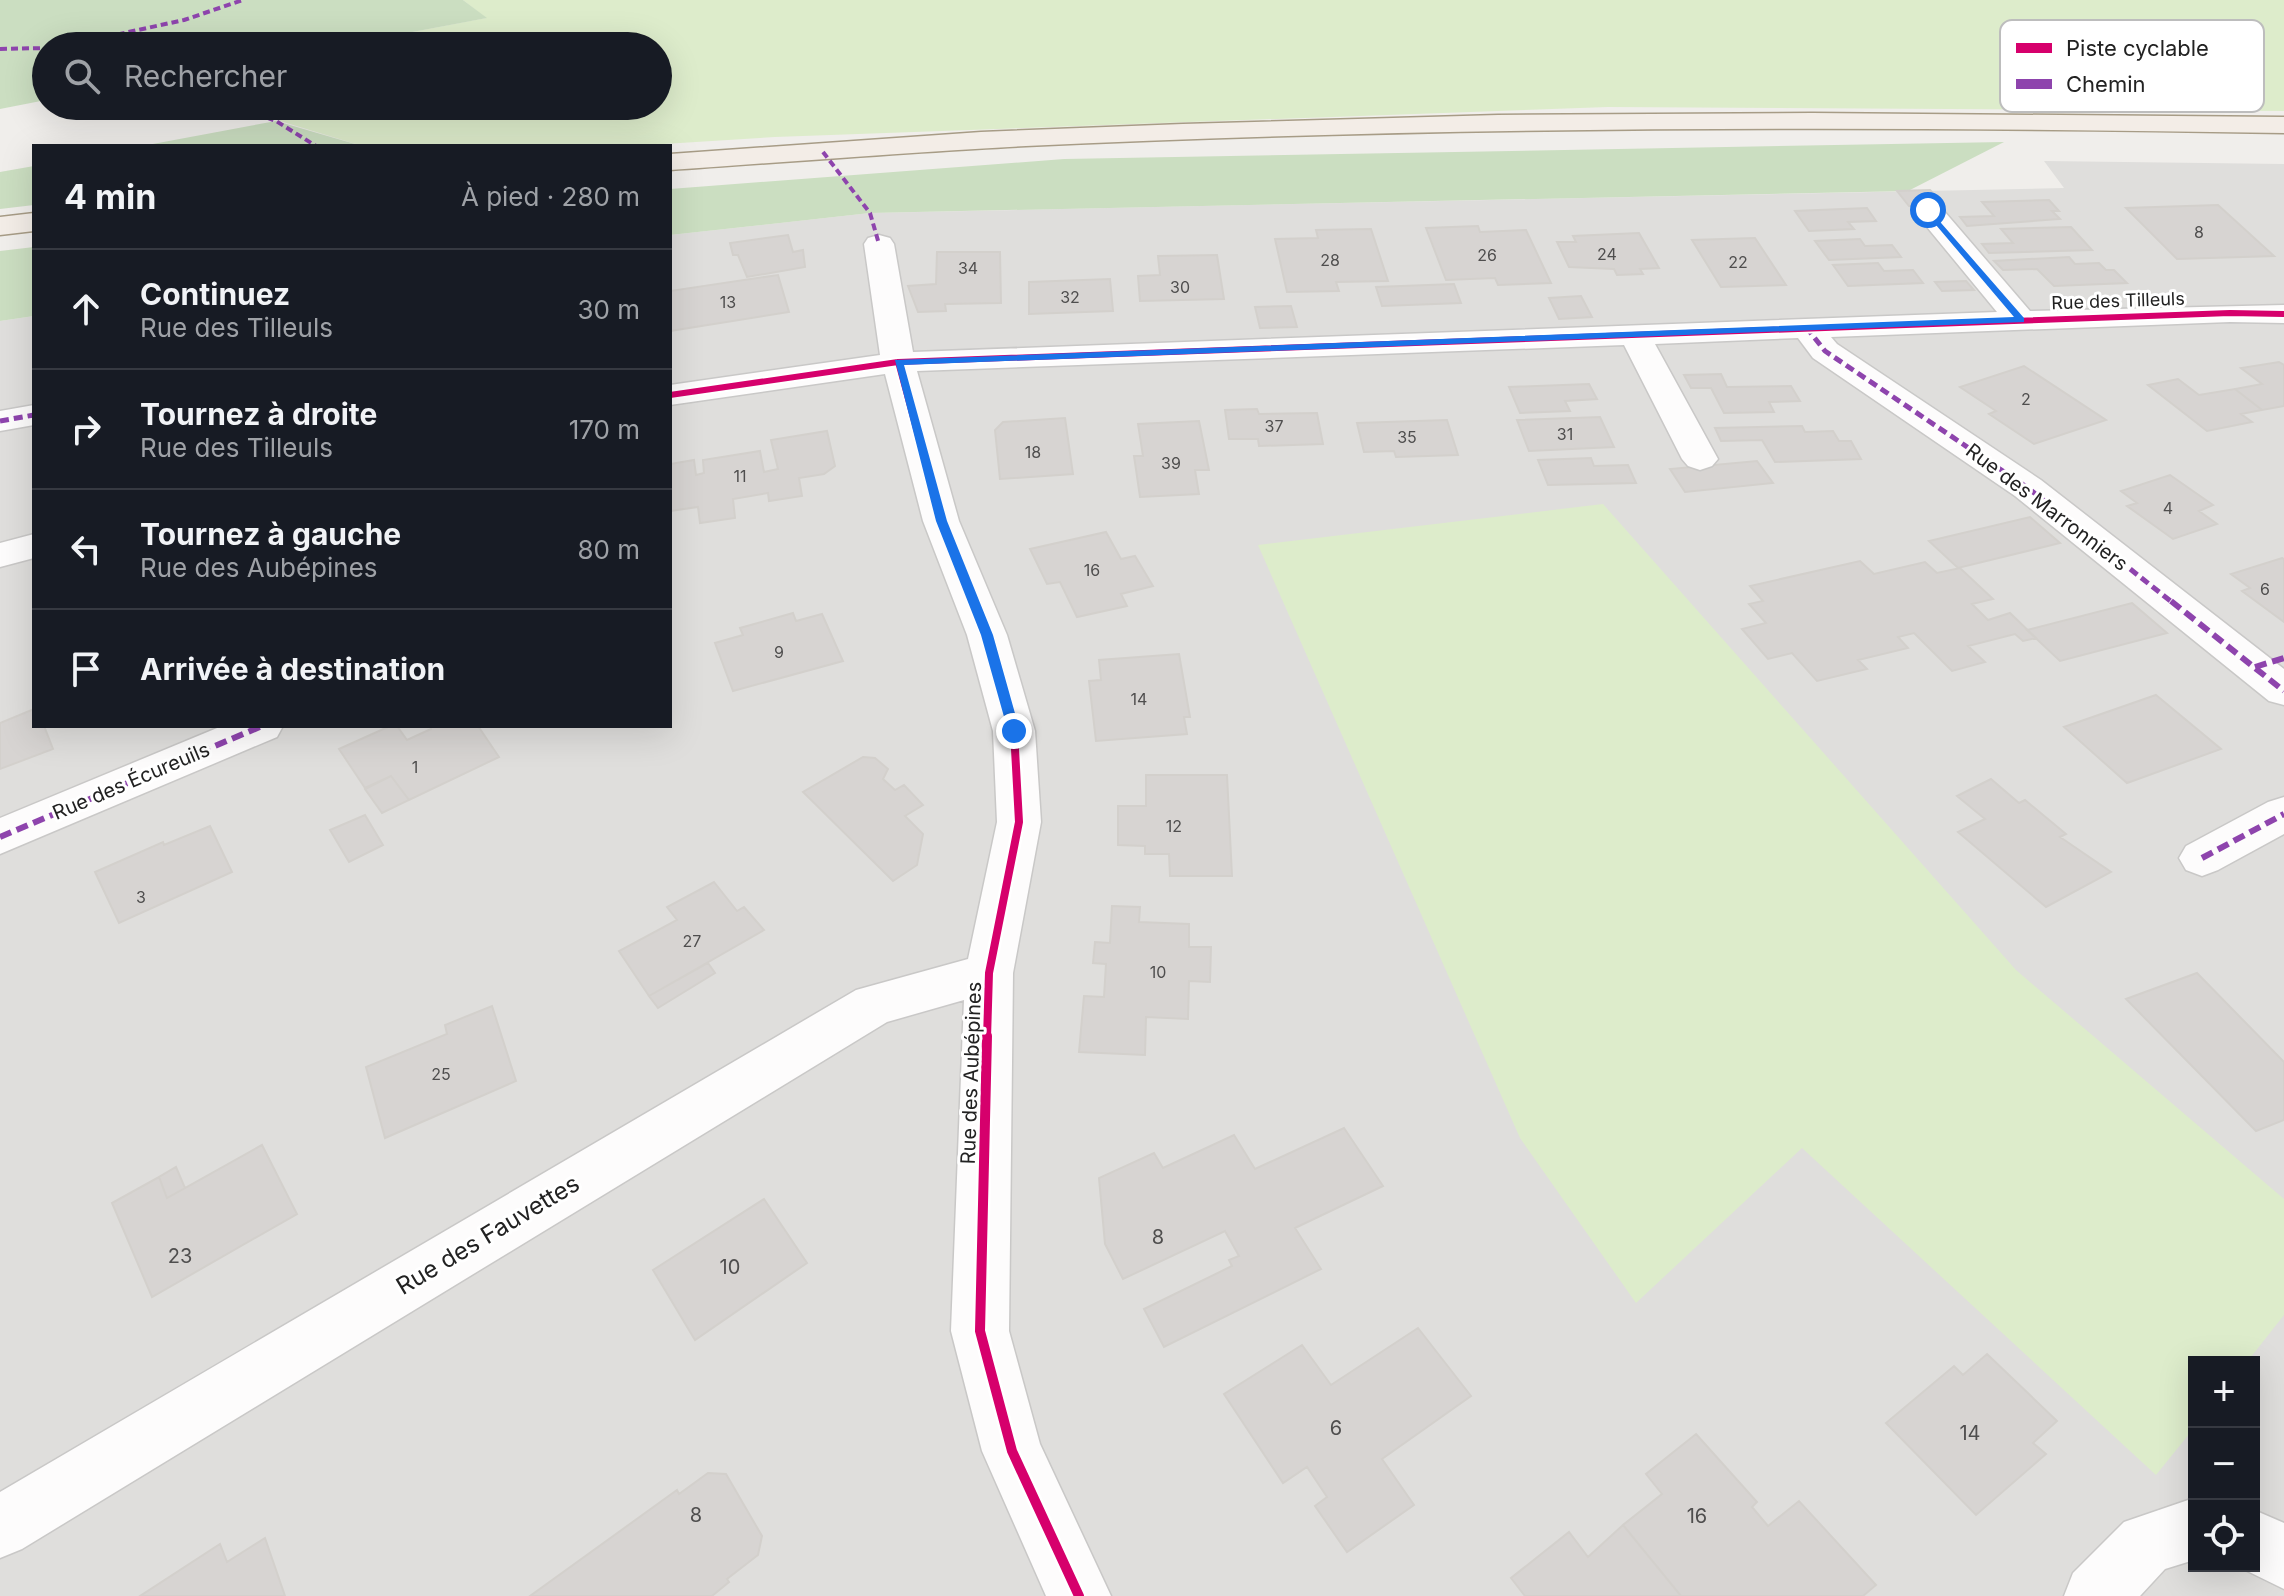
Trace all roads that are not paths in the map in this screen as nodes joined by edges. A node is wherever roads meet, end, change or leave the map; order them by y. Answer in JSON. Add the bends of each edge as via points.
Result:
{"nodes":[{"id":1,"x":2284,"y":125,"type":"edge"},
{"id":2,"x":672,"y":162,"type":"edge"},
{"id":3,"x":1928,"y":210,"type":"dead end"},
{"id":4,"x":32,"y":222,"type":"edge"},
{"id":5,"x":0,"y":226,"type":"edge"},
{"id":6,"x":879,"y":244,"type":"dead end"},
{"id":7,"x":2284,"y":314,"type":"edge"},
{"id":8,"x":2021,"y":320,"type":"junction"},
{"id":9,"x":1806,"y":327,"type":"junction"},
{"id":10,"x":1634,"y":334,"type":"junction"},
{"id":11,"x":898,"y":362,"type":"junction"},
{"id":12,"x":672,"y":395,"type":"edge"},
{"id":13,"x":32,"y":415,"type":"edge"},
{"id":14,"x":0,"y":421,"type":"edge"},
{"id":15,"x":1700,"y":459,"type":"dead end"},
{"id":16,"x":32,"y":547,"type":"edge"},
{"id":17,"x":0,"y":555,"type":"edge"},
{"id":18,"x":2274,"y":672,"type":"edge"},
{"id":19,"x":257,"y":728,"type":"edge"},
{"id":20,"x":2284,"y":814,"type":"edge"},
{"id":21,"x":0,"y":837,"type":"edge"},
{"id":22,"x":2202,"y":858,"type":"dead end"},
{"id":23,"x":989,"y":973,"type":"junction"},
{"id":24,"x":0,"y":1527,"type":"edge"},
{"id":25,"x":2188,"y":1531,"type":"edge"},
{"id":26,"x":2260,"y":1544,"type":"edge"},
{"id":27,"x":2284,"y":1557,"type":"edge"},
{"id":28,"x":1079,"y":1596,"type":"edge"},
{"id":29,"x":2096,"y":1596,"type":"edge"}],
"edges":[{"from":1,"to":2,"type":"main road","via":[[1466,125],[1026,138]]},
{"from":3,"to":8,"type":"street"},
{"from":4,"to":5,"type":"main road"},
{"from":6,"to":11,"type":"street","name":"Rue des Aubépines"},
{"from":7,"to":8,"type":"street","name":"Rue des Tilleuls"},
{"from":8,"to":9,"type":"street","name":"Rue des Tilleuls"},
{"from":9,"to":10,"type":"street","name":"Rue des Tilleuls"},
{"from":9,"to":18,"type":"street","name":"Rue des Marronniers","via":[[1825,351],[2028,488]]},
{"from":10,"to":11,"type":"street","name":"Rue des Tilleuls"},
{"from":10,"to":15,"type":"street"},
{"from":11,"to":12,"type":"street","name":"Rue des Tilleuls"},
{"from":11,"to":23,"type":"street","name":"Rue des Aubépines","via":[[941,521],[987,635],[1014,731],[1019,822]]},
{"from":13,"to":14,"type":"street"},
{"from":16,"to":17,"type":"street"},
{"from":19,"to":21,"type":"street","name":"Rue des Écureuils"},
{"from":20,"to":22,"type":"street"},
{"from":23,"to":24,"type":"street","name":"Rue des Fauvettes","via":[[873,1005]]},
{"from":23,"to":28,"type":"street","name":"Rue des Aubépines","via":[[980,1331],[1012,1451]]},
{"from":25,"to":29,"type":"street","via":[[2146,1544]]},
{"from":26,"to":27,"type":"street"}]}
